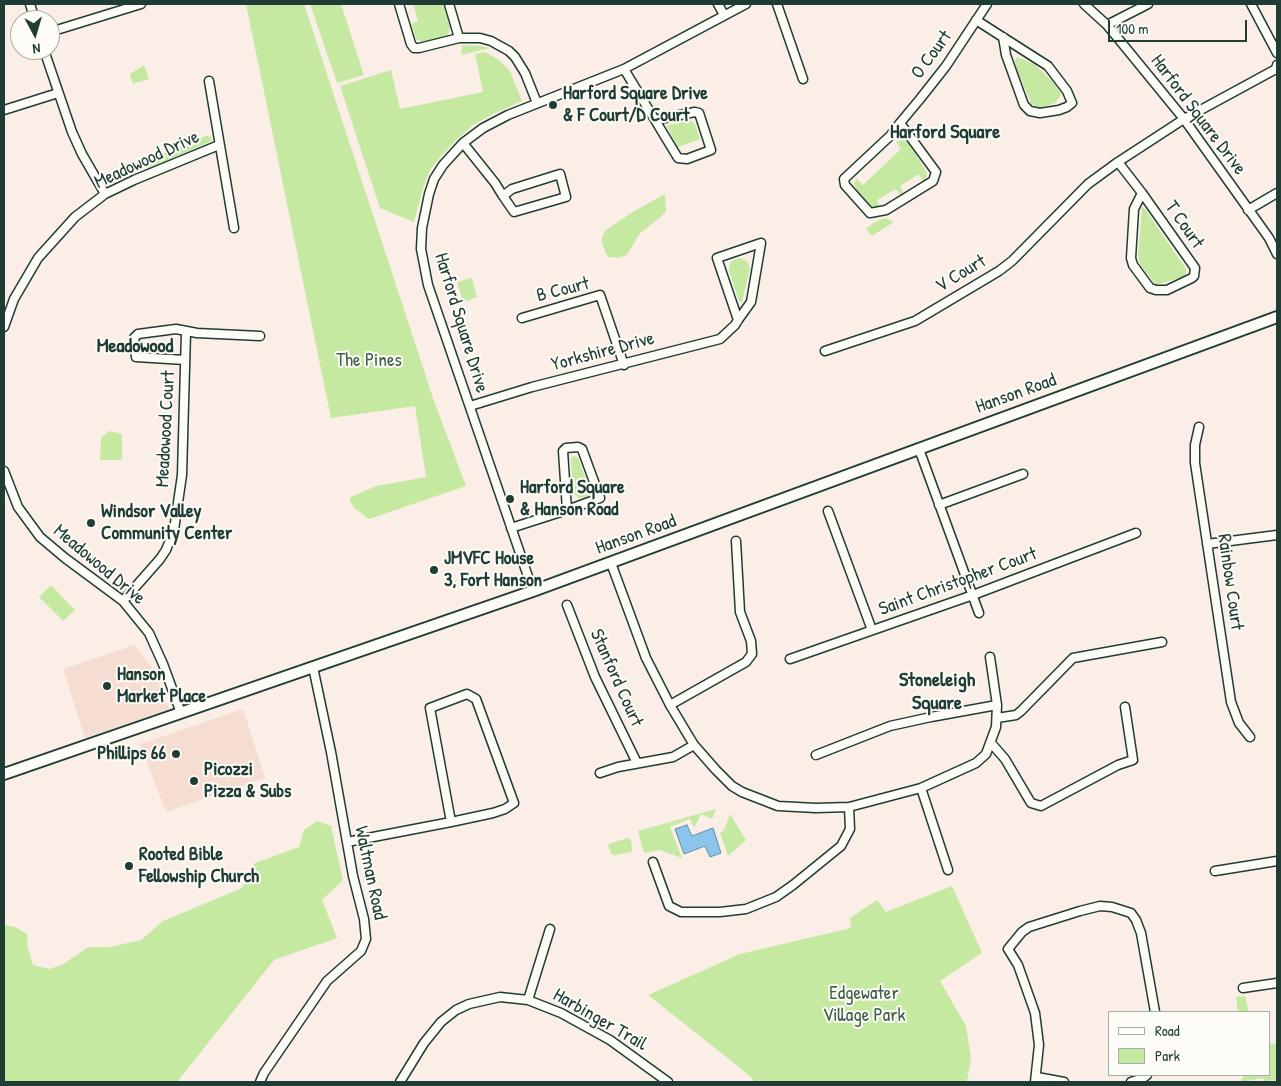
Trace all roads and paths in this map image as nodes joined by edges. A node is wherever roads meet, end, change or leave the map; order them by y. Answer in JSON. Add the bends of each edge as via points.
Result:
{"nodes":[{"id":1,"x":141,"y":4,"type":"edge"},
{"id":2,"x":399,"y":4,"type":"edge"},
{"id":3,"x":449,"y":4,"type":"edge"},
{"id":4,"x":718,"y":4,"type":"edge"},
{"id":5,"x":746,"y":4,"type":"edge"},
{"id":6,"x":777,"y":4,"type":"edge"},
{"id":7,"x":987,"y":4,"type":"edge"},
{"id":8,"x":1084,"y":4,"type":"edge"},
{"id":9,"x":1148,"y":4,"type":"edge"},
{"id":10,"x":1251,"y":4,"type":"edge"},
{"id":11,"x":724,"y":15,"type":"junction"},
{"id":12,"x":976,"y":20,"type":"junction"},
{"id":13,"x":1106,"y":25,"type":"junction"},
{"id":14,"x":60,"y":29,"type":"edge"},
{"id":15,"x":1003,"y":37,"type":"junction"},
{"id":16,"x":459,"y":38,"type":"junction"},
{"id":17,"x":1277,"y":53,"type":"edge"},
{"id":18,"x":47,"y":60,"type":"edge"},
{"id":19,"x":1277,"y":65,"type":"edge"},
{"id":20,"x":624,"y":69,"type":"junction"},
{"id":21,"x":803,"y":79,"type":"dead end"},
{"id":22,"x":209,"y":80,"type":"dead end"},
{"id":23,"x":58,"y":93,"type":"junction"},
{"id":24,"x":537,"y":103,"type":"junction"},
{"id":25,"x":4,"y":110,"type":"edge"},
{"id":26,"x":1184,"y":119,"type":"junction"},
{"id":27,"x":655,"y":120,"type":"junction"},
{"id":28,"x":900,"y":123,"type":"junction"},
{"id":29,"x":463,"y":143,"type":"junction"},
{"id":30,"x":219,"y":145,"type":"junction"},
{"id":31,"x":1118,"y":162,"type":"junction"},
{"id":32,"x":1142,"y":193,"type":"junction"},
{"id":33,"x":1277,"y":193,"type":"edge"},
{"id":34,"x":105,"y":194,"type":"junction"},
{"id":35,"x":503,"y":196,"type":"junction"},
{"id":36,"x":1248,"y":210,"type":"junction"},
{"id":37,"x":234,"y":228,"type":"dead end"},
{"id":38,"x":1277,"y":254,"type":"edge"},
{"id":39,"x":1277,"y":317,"type":"edge"},
{"id":40,"x":522,"y":318,"type":"dead end"},
{"id":41,"x":738,"y":320,"type":"junction"},
{"id":42,"x":4,"y":326,"type":"edge"},
{"id":43,"x":186,"y":332,"type":"junction"},
{"id":44,"x":260,"y":336,"type":"dead end"},
{"id":45,"x":825,"y":351,"type":"dead end"},
{"id":46,"x":186,"y":360,"type":"junction"},
{"id":47,"x":624,"y":365,"type":"junction"},
{"id":48,"x":470,"y":406,"type":"junction"},
{"id":49,"x":1199,"y":427,"type":"dead end"},
{"id":50,"x":918,"y":448,"type":"junction"},
{"id":51,"x":4,"y":471,"type":"edge"},
{"id":52,"x":1022,"y":474,"type":"dead end"},
{"id":53,"x":939,"y":505,"type":"junction"},
{"id":54,"x":567,"y":510,"type":"junction"},
{"id":55,"x":828,"y":511,"type":"dead end"},
{"id":56,"x":511,"y":528,"type":"junction"},
{"id":57,"x":1136,"y":533,"type":"dead end"},
{"id":58,"x":1277,"y":535,"type":"edge"},
{"id":59,"x":736,"y":541,"type":"dead end"},
{"id":60,"x":1208,"y":544,"type":"junction"},
{"id":61,"x":611,"y":563,"type":"junction"},
{"id":62,"x":533,"y":591,"type":"junction"},
{"id":63,"x":972,"y":595,"type":"junction"},
{"id":64,"x":123,"y":601,"type":"junction"},
{"id":65,"x":568,"y":605,"type":"dead end"},
{"id":66,"x":979,"y":613,"type":"dead end"},
{"id":67,"x":872,"y":630,"type":"junction"},
{"id":68,"x":1162,"y":642,"type":"dead end"},
{"id":69,"x":990,"y":656,"type":"dead end"},
{"id":70,"x":790,"y":659,"type":"dead end"},
{"id":71,"x":313,"y":667,"type":"junction"},
{"id":72,"x":670,"y":705,"type":"junction"},
{"id":73,"x":997,"y":706,"type":"junction"},
{"id":74,"x":1125,"y":707,"type":"dead end"},
{"id":75,"x":181,"y":713,"type":"junction"},
{"id":76,"x":997,"y":718,"type":"junction"},
{"id":77,"x":1250,"y":737,"type":"dead end"},
{"id":78,"x":992,"y":743,"type":"junction"},
{"id":79,"x":694,"y":744,"type":"junction"},
{"id":80,"x":816,"y":755,"type":"dead end"},
{"id":81,"x":637,"y":763,"type":"junction"},
{"id":82,"x":600,"y":773,"type":"dead end"},
{"id":83,"x":4,"y":774,"type":"edge"},
{"id":84,"x":921,"y":788,"type":"junction"},
{"id":85,"x":849,"y":807,"type":"junction"},
{"id":86,"x":451,"y":822,"type":"junction"},
{"id":87,"x":347,"y":842,"type":"junction"},
{"id":88,"x":1277,"y":861,"type":"edge"},
{"id":89,"x":653,"y":862,"type":"dead end"},
{"id":90,"x":948,"y":870,"type":"dead end"},
{"id":91,"x":1215,"y":871,"type":"dead end"},
{"id":92,"x":550,"y":929,"type":"dead end"},
{"id":93,"x":1277,"y":983,"type":"edge"},
{"id":94,"x":1243,"y":988,"type":"dead end"},
{"id":95,"x":528,"y":1000,"type":"junction"},
{"id":96,"x":1155,"y":1011,"type":"edge"},
{"id":97,"x":1146,"y":1076,"type":"edge"},
{"id":98,"x":1036,"y":1080,"type":"edge"},
{"id":99,"x":260,"y":1082,"type":"edge"},
{"id":100,"x":400,"y":1082,"type":"edge"},
{"id":101,"x":668,"y":1082,"type":"edge"},
{"id":102,"x":1064,"y":1082,"type":"edge"},
{"id":103,"x":1131,"y":1082,"type":"edge"}],
"edges":[{"from":1,"to":14,"type":"street"},
{"from":2,"to":16,"type":"street","via":[[414,48]]},
{"from":3,"to":16,"type":"street"},
{"from":4,"to":11,"type":"street"},
{"from":5,"to":11,"type":"street","name":"Harford Square Drive"},
{"from":6,"to":21,"type":"street"},
{"from":7,"to":12,"type":"street","name":"O Court"},
{"from":8,"to":13,"type":"street","name":"Harford Square Drive"},
{"from":9,"to":13,"type":"street"},
{"from":10,"to":17,"type":"street"},
{"from":11,"to":20,"type":"street","name":"Harford Square Drive"},
{"from":12,"to":15,"type":"street"},
{"from":12,"to":28,"type":"street","name":"O Court","via":[[946,66]]},
{"from":13,"to":26,"type":"street","name":"Harford Square Drive"},
{"from":15,"to":15,"type":"street","via":[[1024,105],[1030,111],[1040,113],[1067,107],[1072,102],[1067,91],[1048,66]]},
{"from":16,"to":24,"type":"street","via":[[480,38],[509,51],[520,65]]},
{"from":18,"to":23,"type":"street"},
{"from":19,"to":26,"type":"street","name":"V Court","via":[[1276,69]]},
{"from":20,"to":24,"type":"street","name":"Harford Square Drive"},
{"from":20,"to":27,"type":"street"},
{"from":22,"to":30,"type":"street","name":"Meadowood Drive"},
{"from":23,"to":25,"type":"street"},
{"from":23,"to":34,"type":"street","via":[[82,154]]},
{"from":24,"to":29,"type":"street","name":"Harford Square Drive","via":[[483,128]]},
{"from":26,"to":31,"type":"street","name":"V Court"},
{"from":26,"to":36,"type":"street","name":"Harford Square Drive"},
{"from":27,"to":27,"type":"street","via":[[678,158],[687,159],[711,150],[699,113]]},
{"from":28,"to":28,"type":"street","name":"O Court","via":[[844,179],[844,185],[870,213],[886,210],[933,181],[936,172]]},
{"from":29,"to":35,"type":"street"},
{"from":29,"to":48,"type":"street","name":"Harford Square Drive","via":[[434,179],[425,210],[421,249],[428,286]]},
{"from":30,"to":34,"type":"street","name":"Meadowood Drive"},
{"from":30,"to":37,"type":"street","name":"Meadowood Drive"},
{"from":31,"to":32,"type":"street","name":"T Court"},
{"from":31,"to":45,"type":"street","name":"V Court","via":[[1088,184],[999,271],[915,320]]},
{"from":32,"to":32,"type":"street","name":"T Court","via":[[1134,209],[1133,266],[1150,288],[1167,290],[1192,278],[1195,268]]},
{"from":33,"to":36,"type":"street"},
{"from":34,"to":42,"type":"street","name":"Meadowood Drive","via":[[75,217],[38,258],[14,299]]},
{"from":35,"to":35,"type":"street","via":[[514,212],[566,197],[560,174],[512,189]]},
{"from":36,"to":38,"type":"street","name":"Harford Square Drive"},
{"from":39,"to":50,"type":"street","name":"Hanson Road"},
{"from":40,"to":47,"type":"street","name":"B Court","via":[[600,295]]},
{"from":41,"to":41,"type":"street","name":"Yorkshire Drive","via":[[751,302],[761,243],[717,258]]},
{"from":41,"to":47,"type":"street","name":"Yorkshire Drive","via":[[720,339]]},
{"from":43,"to":44,"type":"street","name":"Meadowood Court"},
{"from":43,"to":46,"type":"street","name":"Meadowood Court"},
{"from":43,"to":46,"type":"street","name":"Meadowood Court","via":[[176,329],[138,334],[134,338],[136,357]]},
{"from":46,"to":64,"type":"street","name":"Meadowood Court","via":[[182,475],[174,530],[160,559]]},
{"from":47,"to":48,"type":"street","name":"Yorkshire Drive"},
{"from":48,"to":56,"type":"street","name":"Harford Square Drive"},
{"from":49,"to":60,"type":"street","name":"Rainbow Court","via":[[1195,463]]},
{"from":50,"to":53,"type":"street"},
{"from":50,"to":61,"type":"street","name":"Hanson Road"},
{"from":51,"to":64,"type":"street","name":"Meadowood Drive","via":[[18,507],[40,537]]},
{"from":52,"to":53,"type":"street"},
{"from":53,"to":63,"type":"street"},
{"from":54,"to":54,"type":"street","via":[[600,498],[582,449],[578,447],[566,448],[563,452]]},
{"from":54,"to":56,"type":"street"},
{"from":55,"to":67,"type":"street"},
{"from":56,"to":62,"type":"street","name":"Harford Square Drive"},
{"from":57,"to":63,"type":"street","name":"Saint Christopher Court"},
{"from":58,"to":60,"type":"street"},
{"from":59,"to":72,"type":"street","via":[[740,612],[751,641],[752,654],[746,662]]},
{"from":60,"to":77,"type":"street","name":"Rainbow Court","via":[[1231,702],[1239,723]]},
{"from":61,"to":62,"type":"street","name":"Hanson Road"},
{"from":61,"to":72,"type":"street","via":[[646,658]]},
{"from":62,"to":71,"type":"street","name":"Hanson Road"},
{"from":63,"to":66,"type":"street"},
{"from":63,"to":67,"type":"street","name":"Saint Christopher Court"},
{"from":64,"to":75,"type":"street","name":"Meadowood Drive","via":[[154,641]]},
{"from":65,"to":81,"type":"street","name":"Stanford Court","via":[[595,677]]},
{"from":67,"to":70,"type":"street","name":"Saint Christopher Court"},
{"from":68,"to":76,"type":"street","via":[[1073,658],[1021,711]]},
{"from":69,"to":73,"type":"street"},
{"from":71,"to":75,"type":"street","name":"Hanson Road"},
{"from":71,"to":87,"type":"street","name":"Waltman Road"},
{"from":72,"to":79,"type":"street"},
{"from":73,"to":76,"type":"street"},
{"from":73,"to":80,"type":"street","via":[[890,726]]},
{"from":74,"to":78,"type":"street","via":[[1133,760],[1041,806],[1031,803]]},
{"from":75,"to":83,"type":"street","name":"Hanson Road"},
{"from":76,"to":78,"type":"street"},
{"from":78,"to":84,"type":"street","via":[[976,763]]},
{"from":79,"to":81,"type":"street","via":[[672,757]]},
{"from":79,"to":85,"type":"street","via":[[716,770],[742,792],[778,806]]},
{"from":81,"to":82,"type":"street"},
{"from":84,"to":85,"type":"street"},
{"from":84,"to":90,"type":"street"},
{"from":85,"to":89,"type":"street","via":[[850,829],[841,846],[776,897],[746,909],[681,912],[669,906]]},
{"from":86,"to":86,"type":"street","via":[[493,814],[514,803],[476,699],[467,694],[430,708]]},
{"from":86,"to":87,"type":"street"},
{"from":87,"to":99,"type":"street","name":"Waltman Road","via":[[366,930],[364,946],[328,981]]},
{"from":88,"to":91,"type":"street"},
{"from":92,"to":95,"type":"street"},
{"from":93,"to":94,"type":"street"},
{"from":95,"to":100,"type":"street","name":"Harbinger Trail","via":[[500,997],[456,1010],[424,1043]]},
{"from":95,"to":101,"type":"street","name":"Harbinger Trail","via":[[561,1013],[610,1040]]},
{"from":96,"to":98,"type":"street","via":[[1141,932],[1131,914],[1100,906],[1029,927],[1008,949],[1018,965],[1035,1013],[1039,1045]]},
{"from":97,"to":103,"type":"street"},
{"from":98,"to":102,"type":"street"}]}
